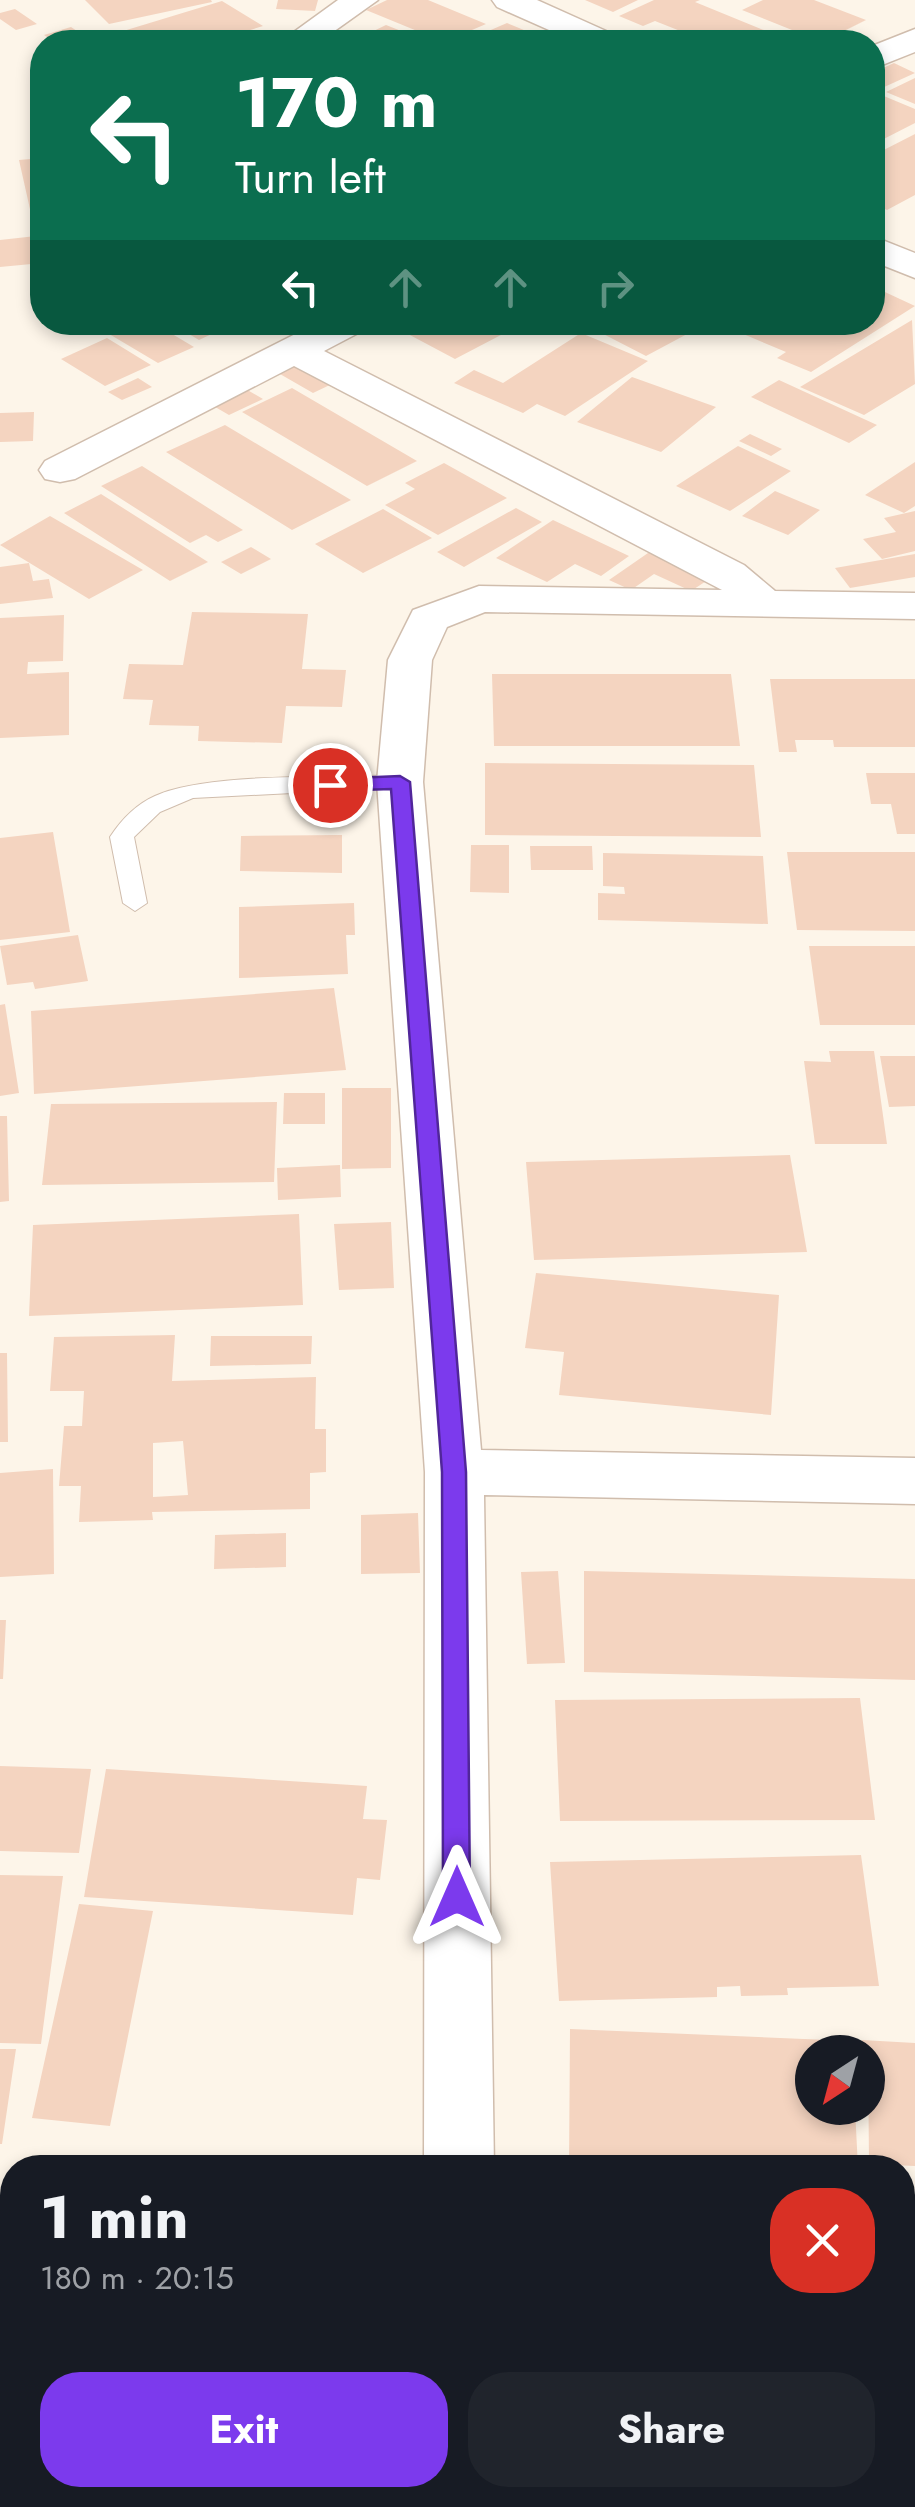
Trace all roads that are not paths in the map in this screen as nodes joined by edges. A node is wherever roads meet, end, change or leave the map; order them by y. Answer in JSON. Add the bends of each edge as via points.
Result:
{"nodes":[{"id":1,"x":361,"y":0,"type":"edge"},
{"id":2,"x":510,"y":0,"type":"edge"},
{"id":3,"x":316,"y":30,"type":"edge"},
{"id":4,"x":576,"y":30,"type":"edge"},
{"id":5,"x":915,"y":39,"type":"edge"},
{"id":6,"x":885,"y":53,"type":"edge"},
{"id":7,"x":885,"y":253,"type":"edge"},
{"id":8,"x":915,"y":266,"type":"edge"},
{"id":9,"x":324,"y":335,"type":"edge"},
{"id":10,"x":295,"y":350,"type":"junction"},
{"id":11,"x":60,"y":470,"type":"dead end"},
{"id":12,"x":764,"y":604,"type":"junction"},
{"id":13,"x":915,"y":606,"type":"edge"},
{"id":14,"x":400,"y":782,"type":"junction"},
{"id":15,"x":135,"y":903,"type":"dead end"},
{"id":16,"x":454,"y":1472,"type":"junction"},
{"id":17,"x":915,"y":1480,"type":"edge"},
{"id":18,"x":459,"y":2155,"type":"edge"}],
"edges":[{"from":1,"to":3,"type":"street"},
{"from":2,"to":4,"type":"street"},
{"from":5,"to":6,"type":"street"},
{"from":7,"to":8,"type":"street"},
{"from":9,"to":10,"type":"street"},
{"from":10,"to":11,"type":"street"},
{"from":10,"to":12,"type":"street","via":[[729,574]]},
{"from":12,"to":13,"type":"street"},
{"from":12,"to":14,"type":"street","via":[[479,599],[429,620],[410,660]]},
{"from":14,"to":15,"type":"lane","via":[[190,791],[163,799],[134,817],[122,837]]},
{"from":14,"to":16,"type":"street"},
{"from":16,"to":17,"type":"street"},
{"from":16,"to":18,"type":"street"}]}
